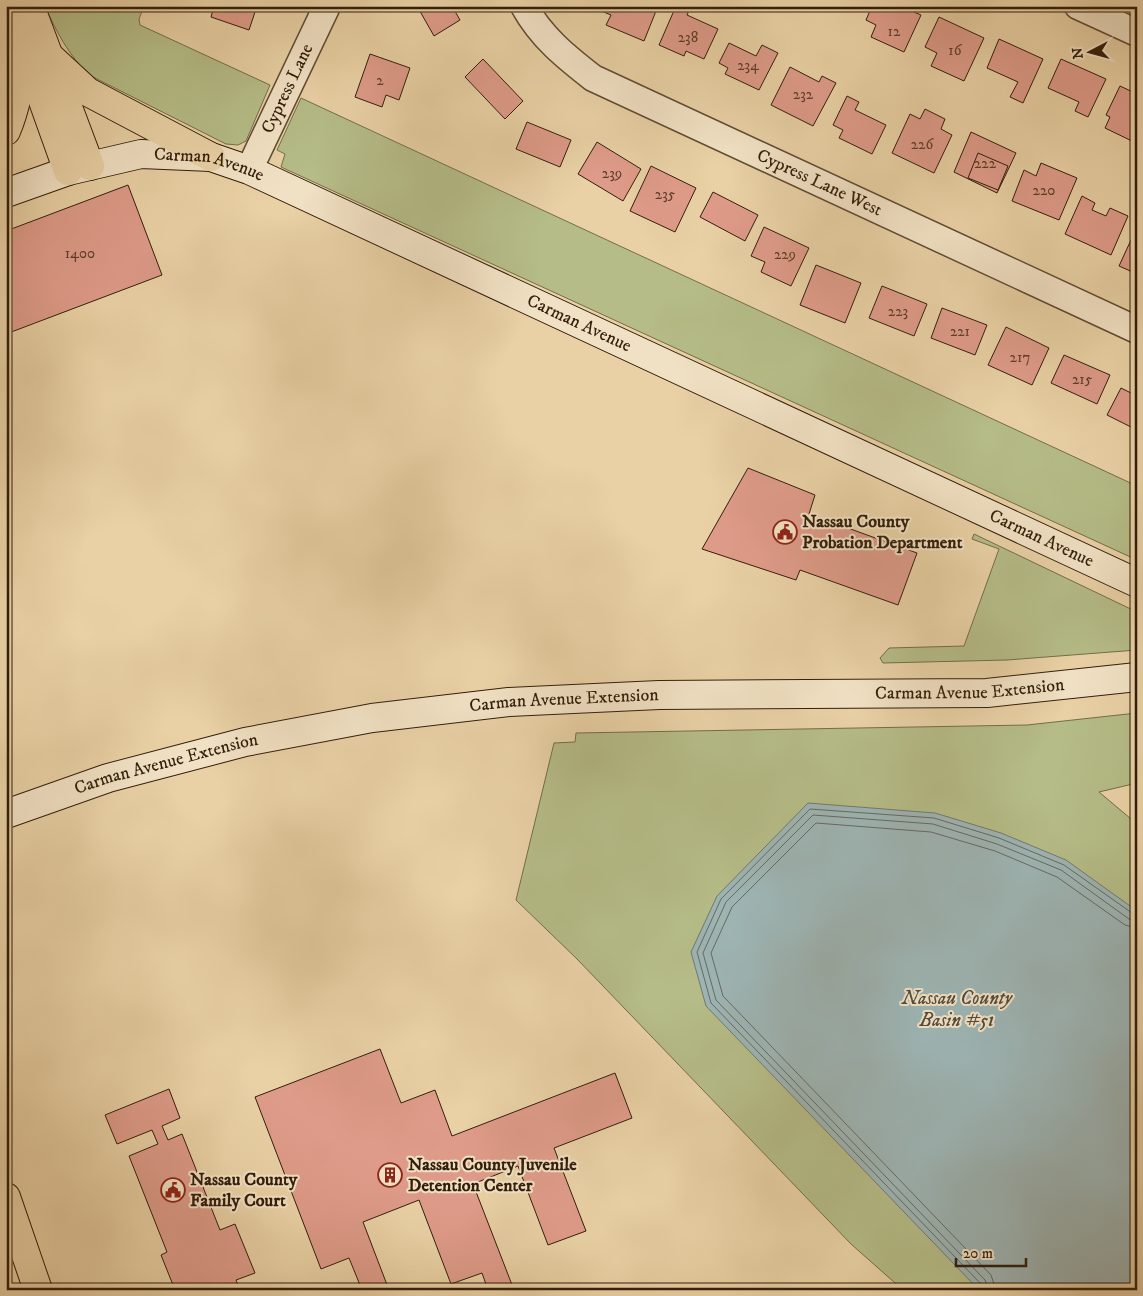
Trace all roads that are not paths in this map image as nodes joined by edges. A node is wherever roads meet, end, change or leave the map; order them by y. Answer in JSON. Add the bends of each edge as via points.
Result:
{"nodes":[{"id":1,"x":30,"y":6,"type":"edge"},
{"id":2,"x":327,"y":6,"type":"edge"},
{"id":3,"x":524,"y":6,"type":"edge"},
{"id":4,"x":1078,"y":6,"type":"edge"},
{"id":5,"x":6,"y":13,"type":"edge"},
{"id":6,"x":1137,"y":33,"type":"edge"},
{"id":7,"x":22,"y":47,"type":"junction"},
{"id":8,"x":48,"y":55,"type":"junction"},
{"id":9,"x":6,"y":131,"type":"edge"},
{"id":10,"x":211,"y":158,"type":"junction"},
{"id":11,"x":79,"y":168,"type":"junction"},
{"id":12,"x":249,"y":170,"type":"junction"},
{"id":13,"x":6,"y":193,"type":"edge"},
{"id":14,"x":1137,"y":330,"type":"edge"},
{"id":15,"x":1137,"y":583,"type":"edge"},
{"id":16,"x":1137,"y":677,"type":"edge"},
{"id":17,"x":6,"y":814,"type":"edge"},
{"id":18,"x":6,"y":1197,"type":"edge"},
{"id":19,"x":38,"y":1290,"type":"edge"}],
"edges":[{"from":1,"to":8,"type":"main road"},
{"from":2,"to":12,"type":"street","name":"Cypress Lane"},
{"from":3,"to":14,"type":"street","name":"Cypress Lane West","via":[[558,51],[593,78]]},
{"from":4,"to":6,"type":"street"},
{"from":5,"to":7,"type":"main road"},
{"from":7,"to":9,"type":"main road","via":[[13,115]]},
{"from":7,"to":11,"type":"main road"},
{"from":8,"to":10,"type":"main road","via":[[88,92]]},
{"from":8,"to":11,"type":"main road"},
{"from":10,"to":11,"type":"main road","name":"Carman Avenue","via":[[141,154]]},
{"from":10,"to":12,"type":"main road","name":"Carman Avenue"},
{"from":11,"to":13,"type":"main road","name":"Carman Avenue"},
{"from":12,"to":15,"type":"main road","name":"Carman Avenue"},
{"from":16,"to":17,"type":"main road","name":"Carman Avenue Extension","via":[[987,693],[659,696],[509,702],[372,718],[245,742],[108,778]]},
{"from":18,"to":19,"type":"main road"}]}
